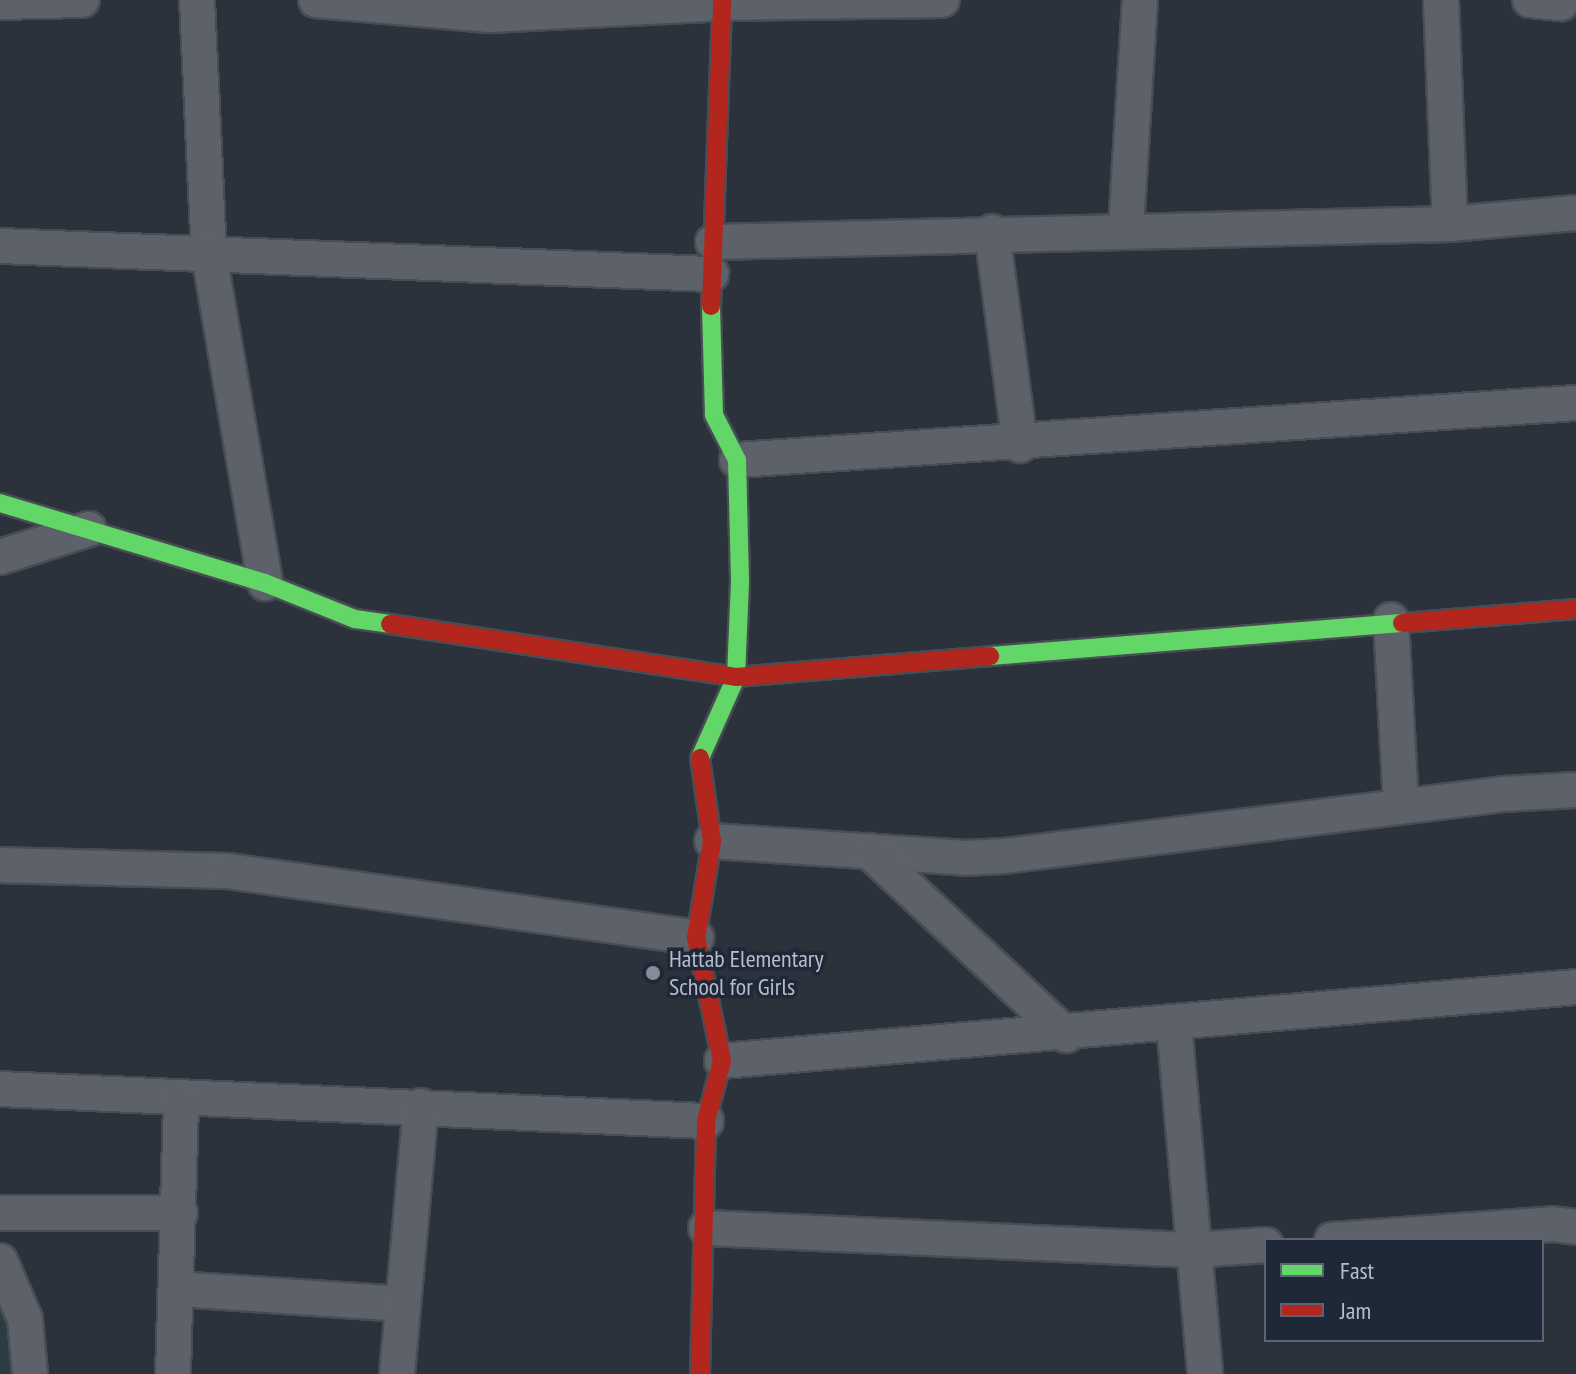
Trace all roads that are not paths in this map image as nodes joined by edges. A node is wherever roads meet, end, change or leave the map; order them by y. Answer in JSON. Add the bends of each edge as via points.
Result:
{"nodes":[{"id":1,"x":82,"y":0,"type":"edge"},
{"id":2,"x":197,"y":0,"type":"edge"},
{"id":3,"x":316,"y":0,"type":"edge"},
{"id":4,"x":942,"y":0,"type":"edge"},
{"id":5,"x":1140,"y":0,"type":"edge"},
{"id":6,"x":1441,"y":0,"type":"edge"},
{"id":7,"x":0,"y":2,"type":"edge"},
{"id":8,"x":722,"y":2,"type":"edge"},
{"id":9,"x":1576,"y":213,"type":"edge"},
{"id":10,"x":1450,"y":224,"type":"junction"},
{"id":11,"x":1126,"y":228,"type":"junction"},
{"id":12,"x":992,"y":232,"type":"junction"},
{"id":13,"x":0,"y":246,"type":"edge"},
{"id":14,"x":209,"y":254,"type":"junction"},
{"id":15,"x":712,"y":258,"type":"junction"},
{"id":16,"x":1576,"y":403,"type":"edge"},
{"id":17,"x":1020,"y":445,"type":"junction"},
{"id":18,"x":737,"y":460,"type":"junction"},
{"id":19,"x":0,"y":503,"type":"edge"},
{"id":20,"x":89,"y":529,"type":"junction"},
{"id":21,"x":0,"y":557,"type":"edge"},
{"id":22,"x":265,"y":583,"type":"junction"},
{"id":23,"x":1576,"y":609,"type":"edge"},
{"id":24,"x":1391,"y":620,"type":"junction"},
{"id":25,"x":736,"y":677,"type":"junction"},
{"id":26,"x":1576,"y":790,"type":"edge"},
{"id":27,"x":1401,"y":806,"type":"junction"},
{"id":28,"x":712,"y":841,"type":"junction"},
{"id":29,"x":869,"y":851,"type":"junction"},
{"id":30,"x":0,"y":865,"type":"edge"},
{"id":31,"x":696,"y":938,"type":"junction"},
{"id":32,"x":1576,"y":987,"type":"edge"},
{"id":33,"x":1174,"y":1024,"type":"junction"},
{"id":34,"x":1066,"y":1035,"type":"junction"},
{"id":35,"x":722,"y":1061,"type":"junction"},
{"id":36,"x":0,"y":1089,"type":"edge"},
{"id":37,"x":181,"y":1100,"type":"junction"},
{"id":38,"x":421,"y":1106,"type":"junction"},
{"id":39,"x":706,"y":1121,"type":"junction"},
{"id":40,"x":0,"y":1213,"type":"edge"},
{"id":41,"x":180,"y":1213,"type":"junction"},
{"id":42,"x":1576,"y":1227,"type":"edge"},
{"id":43,"x":706,"y":1228,"type":"junction"},
{"id":44,"x":1360,"y":1238,"type":"edge"},
{"id":45,"x":1264,"y":1245,"type":"edge"},
{"id":46,"x":1194,"y":1250,"type":"junction"},
{"id":47,"x":0,"y":1261,"type":"edge"},
{"id":48,"x":177,"y":1289,"type":"junction"},
{"id":49,"x":401,"y":1304,"type":"junction"},
{"id":50,"x":30,"y":1374,"type":"edge"},
{"id":51,"x":173,"y":1374,"type":"edge"},
{"id":52,"x":397,"y":1374,"type":"edge"},
{"id":53,"x":700,"y":1374,"type":"edge"},
{"id":54,"x":1205,"y":1374,"type":"edge"}],
"edges":[{"from":1,"to":7,"type":"street"},
{"from":2,"to":14,"type":"street"},
{"from":3,"to":8,"type":"street","via":[[489,15]]},
{"from":4,"to":8,"type":"street"},
{"from":5,"to":11,"type":"street"},
{"from":6,"to":10,"type":"street"},
{"from":8,"to":15,"type":"street"},
{"from":9,"to":10,"type":"street"},
{"from":10,"to":11,"type":"street"},
{"from":11,"to":12,"type":"street"},
{"from":12,"to":15,"type":"street"},
{"from":12,"to":17,"type":"street"},
{"from":13,"to":14,"type":"street"},
{"from":14,"to":15,"type":"street"},
{"from":14,"to":22,"type":"street"},
{"from":15,"to":18,"type":"street","via":[[714,415]]},
{"from":16,"to":17,"type":"street"},
{"from":17,"to":18,"type":"street"},
{"from":18,"to":25,"type":"street"},
{"from":19,"to":20,"type":"street"},
{"from":20,"to":21,"type":"street"},
{"from":20,"to":22,"type":"street"},
{"from":22,"to":25,"type":"street","via":[[355,619]]},
{"from":23,"to":24,"type":"street"},
{"from":24,"to":25,"type":"street"},
{"from":24,"to":27,"type":"street"},
{"from":25,"to":28,"type":"street","via":[[700,757]]},
{"from":26,"to":27,"type":"street"},
{"from":27,"to":29,"type":"street","via":[[1004,856]]},
{"from":28,"to":29,"type":"street"},
{"from":28,"to":31,"type":"street"},
{"from":29,"to":34,"type":"street"},
{"from":30,"to":31,"type":"street","via":[[228,871]]},
{"from":31,"to":35,"type":"street"},
{"from":32,"to":33,"type":"street"},
{"from":33,"to":34,"type":"street"},
{"from":33,"to":46,"type":"street"},
{"from":34,"to":35,"type":"street"},
{"from":35,"to":39,"type":"street"},
{"from":36,"to":37,"type":"street"},
{"from":37,"to":38,"type":"street"},
{"from":37,"to":41,"type":"street"},
{"from":38,"to":39,"type":"street"},
{"from":38,"to":49,"type":"street"},
{"from":39,"to":43,"type":"street"},
{"from":40,"to":41,"type":"street"},
{"from":41,"to":48,"type":"street"},
{"from":42,"to":44,"type":"street","via":[[1553,1224]]},
{"from":43,"to":46,"type":"street"},
{"from":43,"to":53,"type":"street"},
{"from":45,"to":46,"type":"street"},
{"from":46,"to":54,"type":"street"},
{"from":47,"to":50,"type":"street","via":[[25,1319]]},
{"from":48,"to":49,"type":"street"},
{"from":48,"to":51,"type":"street"},
{"from":49,"to":52,"type":"street"}]}
